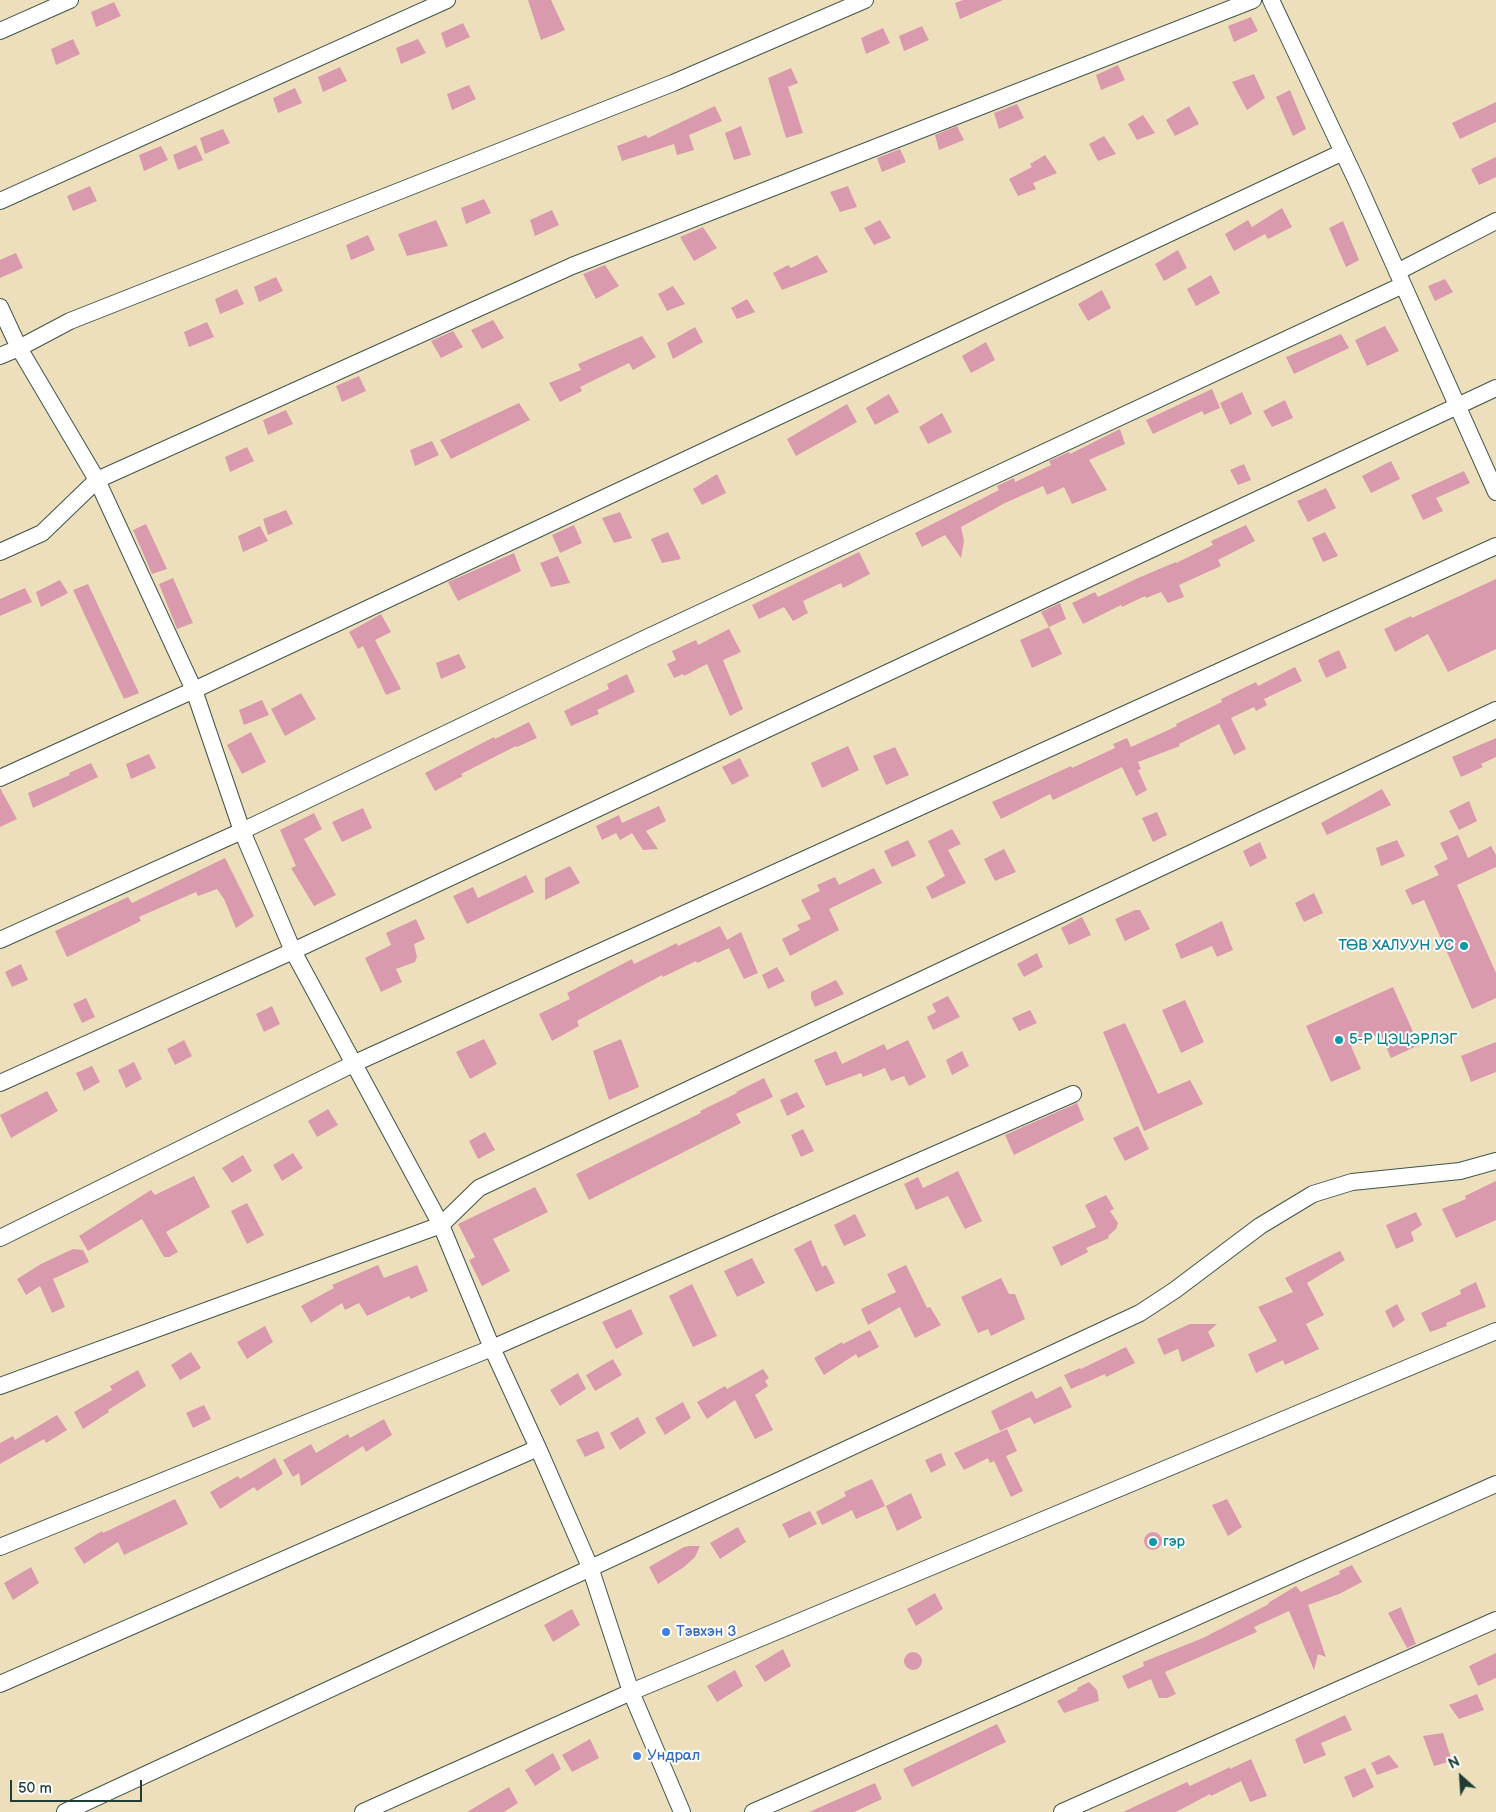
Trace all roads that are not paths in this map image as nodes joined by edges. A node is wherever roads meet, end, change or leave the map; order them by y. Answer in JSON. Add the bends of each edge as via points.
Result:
{"nodes":[{"id":1,"x":70,"y":0,"type":"edge"},
{"id":2,"x":447,"y":0,"type":"edge"},
{"id":3,"x":865,"y":0,"type":"edge"},
{"id":4,"x":1253,"y":0,"type":"edge"},
{"id":5,"x":1271,"y":0,"type":"edge"},
{"id":6,"x":0,"y":31,"type":"edge"},
{"id":7,"x":1343,"y":152,"type":"junction"},
{"id":8,"x":0,"y":201,"type":"edge"},
{"id":9,"x":1496,"y":221,"type":"edge"},
{"id":10,"x":1400,"y":278,"type":"junction"},
{"id":11,"x":0,"y":307,"type":"edge"},
{"id":12,"x":19,"y":348,"type":"junction"},
{"id":13,"x":0,"y":356,"type":"edge"},
{"id":14,"x":1496,"y":388,"type":"edge"},
{"id":15,"x":1457,"y":406,"type":"junction"},
{"id":16,"x":97,"y":480,"type":"junction"},
{"id":17,"x":1496,"y":492,"type":"edge"},
{"id":18,"x":1496,"y":546,"type":"edge"},
{"id":19,"x":0,"y":552,"type":"edge"},
{"id":20,"x":194,"y":690,"type":"junction"},
{"id":21,"x":1496,"y":710,"type":"edge"},
{"id":22,"x":0,"y":778,"type":"edge"},
{"id":23,"x":242,"y":831,"type":"junction"},
{"id":24,"x":0,"y":940,"type":"edge"},
{"id":25,"x":293,"y":951,"type":"junction"},
{"id":26,"x":354,"y":1064,"type":"junction"},
{"id":27,"x":0,"y":1083,"type":"edge"},
{"id":28,"x":1073,"y":1094,"type":"dead end"},
{"id":29,"x":1496,"y":1161,"type":"edge"},
{"id":30,"x":441,"y":1225,"type":"junction"},
{"id":31,"x":0,"y":1238,"type":"edge"},
{"id":32,"x":1496,"y":1331,"type":"edge"},
{"id":33,"x":492,"y":1348,"type":"junction"},
{"id":34,"x":0,"y":1386,"type":"edge"},
{"id":35,"x":538,"y":1448,"type":"junction"},
{"id":36,"x":1496,"y":1484,"type":"edge"},
{"id":37,"x":0,"y":1547,"type":"edge"},
{"id":38,"x":590,"y":1567,"type":"junction"},
{"id":39,"x":1496,"y":1620,"type":"edge"},
{"id":40,"x":0,"y":1684,"type":"edge"},
{"id":41,"x":631,"y":1692,"type":"junction"},
{"id":42,"x":65,"y":1812,"type":"edge"},
{"id":43,"x":363,"y":1812,"type":"edge"},
{"id":44,"x":682,"y":1812,"type":"edge"},
{"id":45,"x":752,"y":1812,"type":"edge"},
{"id":46,"x":1062,"y":1812,"type":"edge"}],
"edges":[{"from":1,"to":6,"type":"street"},
{"from":2,"to":8,"type":"street"},
{"from":3,"to":12,"type":"street","via":[[673,83],[70,320]]},
{"from":4,"to":16,"type":"street","via":[[572,266]]},
{"from":5,"to":7,"type":"street"},
{"from":7,"to":10,"type":"street"},
{"from":7,"to":20,"type":"street"},
{"from":9,"to":10,"type":"street"},
{"from":10,"to":15,"type":"street"},
{"from":10,"to":23,"type":"street"},
{"from":11,"to":12,"type":"street"},
{"from":12,"to":13,"type":"street"},
{"from":12,"to":16,"type":"street"},
{"from":14,"to":15,"type":"street"},
{"from":15,"to":17,"type":"street"},
{"from":15,"to":25,"type":"street"},
{"from":16,"to":19,"type":"street","via":[[42,533]]},
{"from":16,"to":20,"type":"street"},
{"from":18,"to":26,"type":"street"},
{"from":20,"to":22,"type":"street"},
{"from":20,"to":23,"type":"street"},
{"from":21,"to":30,"type":"street","via":[[479,1188]]},
{"from":23,"to":24,"type":"street"},
{"from":23,"to":25,"type":"street"},
{"from":25,"to":26,"type":"street"},
{"from":25,"to":27,"type":"street"},
{"from":26,"to":30,"type":"street"},
{"from":26,"to":31,"type":"street"},
{"from":28,"to":33,"type":"street"},
{"from":29,"to":38,"type":"street","via":[[1460,1171],[1352,1182],[1313,1194],[1260,1226],[1140,1313]]},
{"from":30,"to":33,"type":"street"},
{"from":30,"to":34,"type":"street"},
{"from":32,"to":41,"type":"street"},
{"from":33,"to":35,"type":"street"},
{"from":33,"to":37,"type":"street"},
{"from":35,"to":38,"type":"street"},
{"from":35,"to":40,"type":"street"},
{"from":36,"to":45,"type":"street"},
{"from":38,"to":41,"type":"street"},
{"from":38,"to":42,"type":"street"},
{"from":39,"to":46,"type":"street"},
{"from":41,"to":43,"type":"street"},
{"from":41,"to":44,"type":"street"}]}
